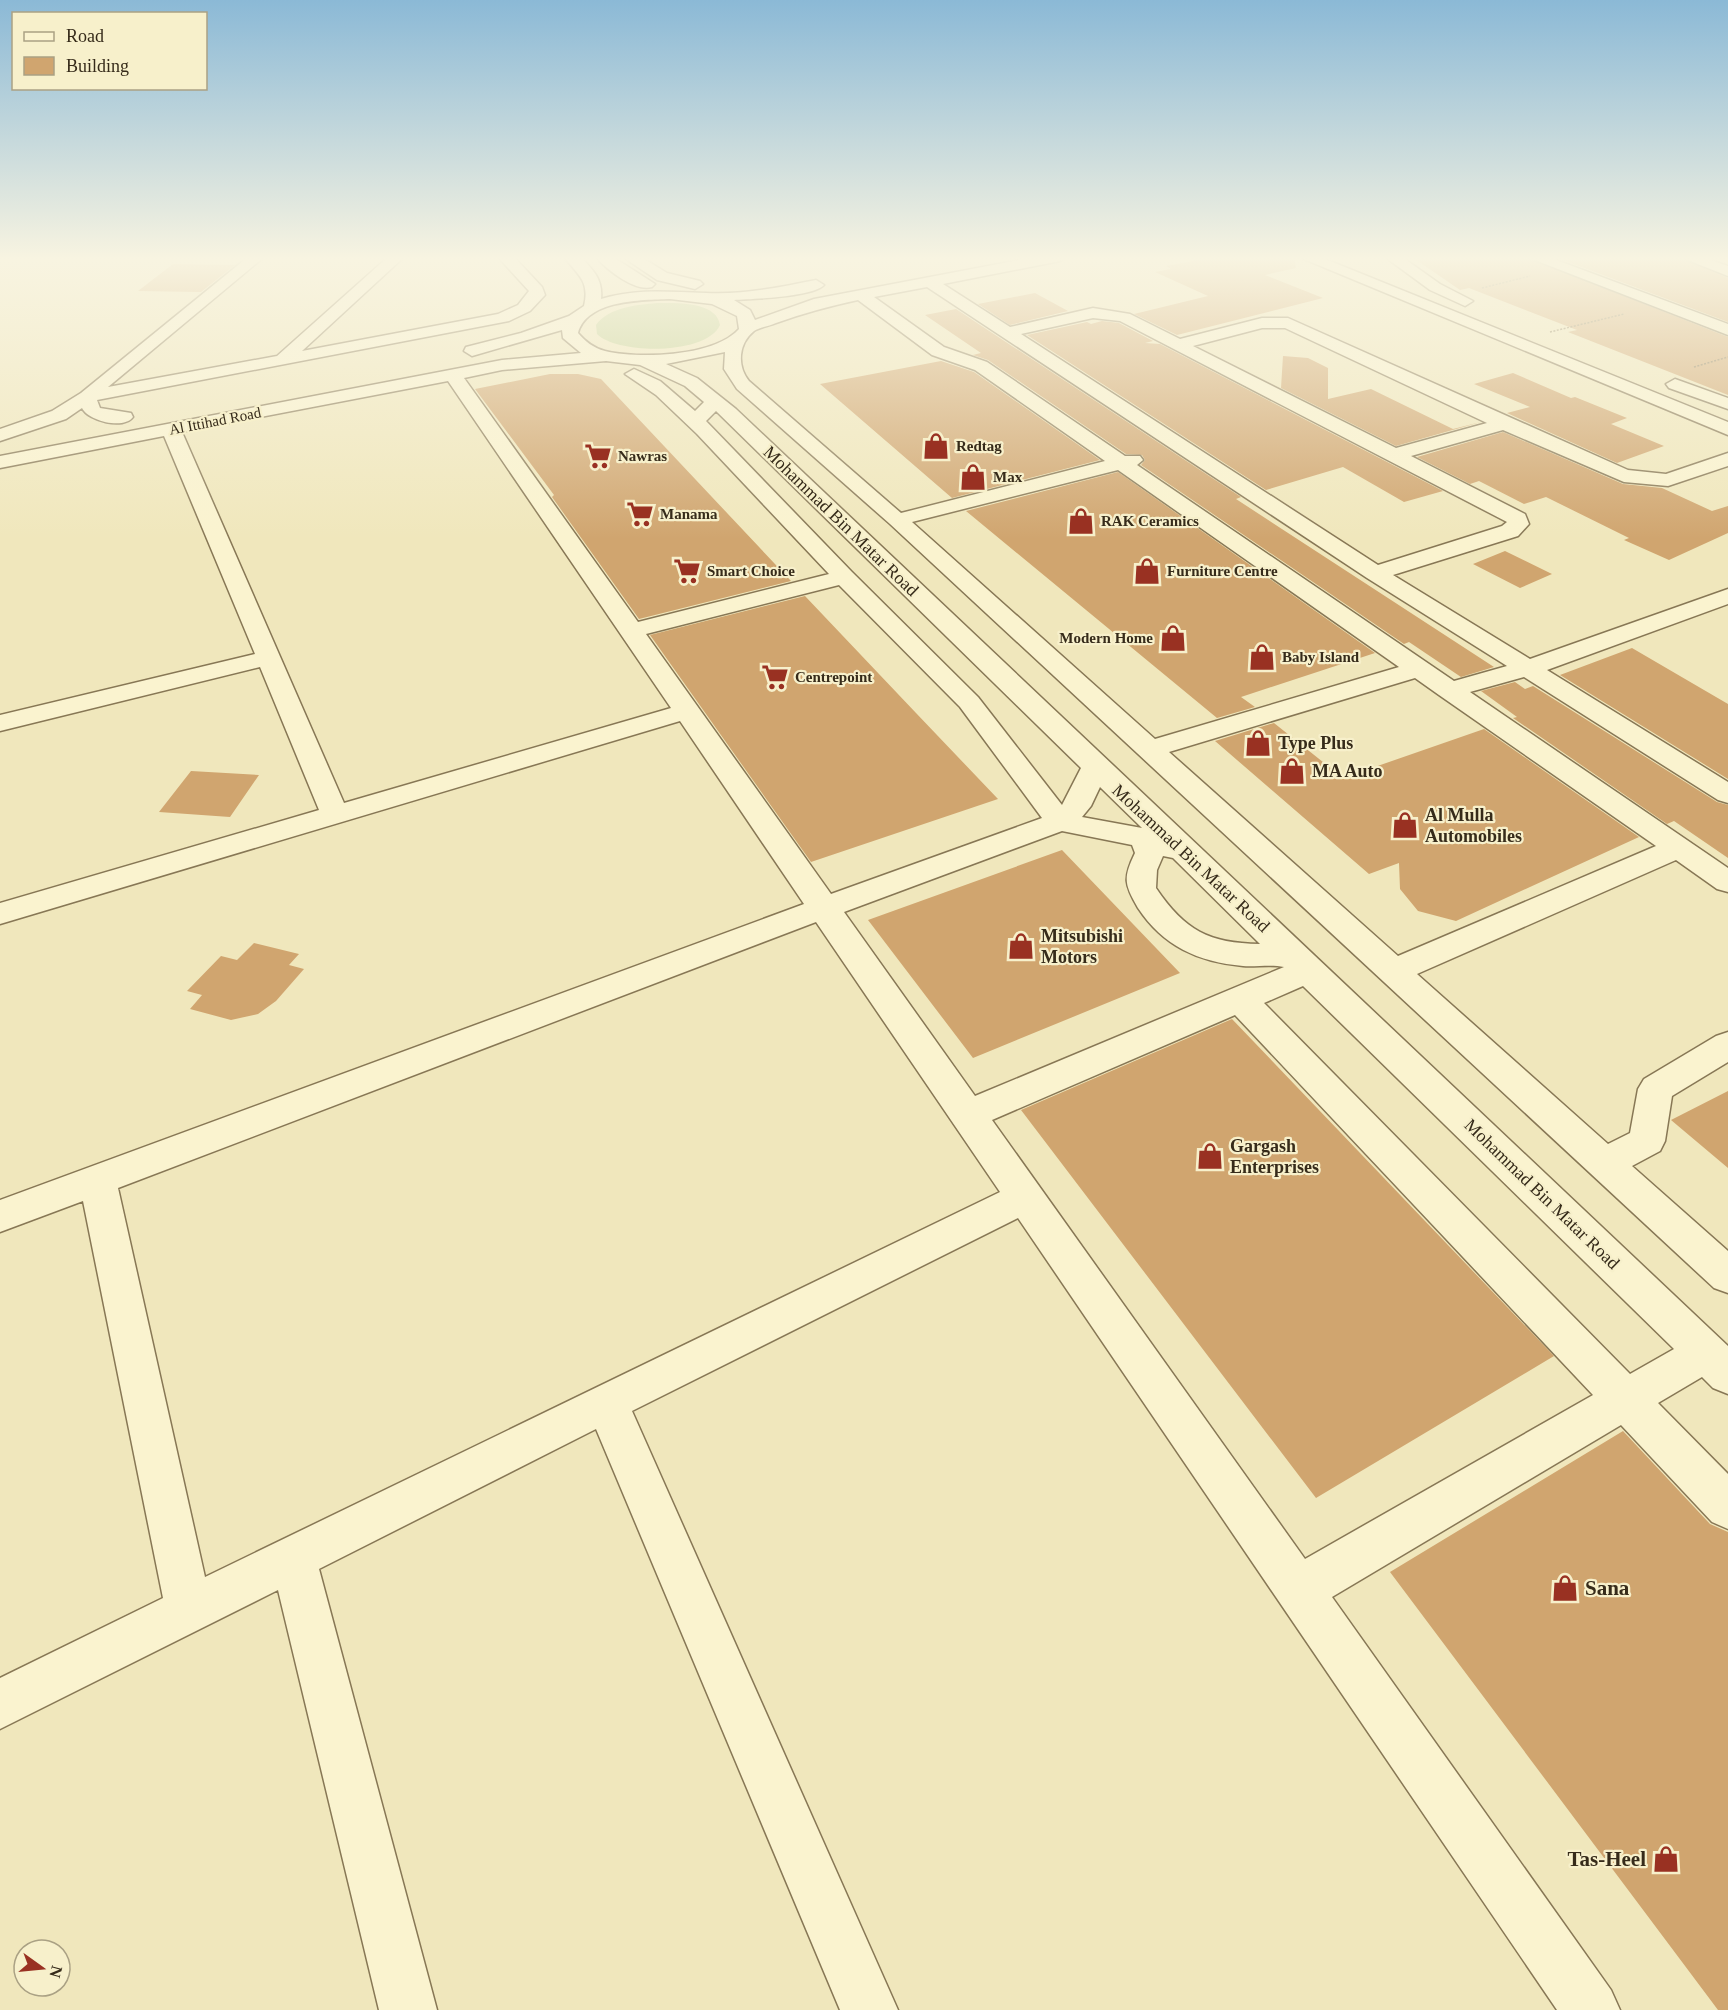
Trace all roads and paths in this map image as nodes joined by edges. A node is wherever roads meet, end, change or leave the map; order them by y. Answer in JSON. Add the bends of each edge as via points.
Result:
{"nodes":[{"id":1,"x":142,"y":351,"type":"edge"},
{"id":2,"x":291,"y":351,"type":"edge"},
{"id":3,"x":331,"y":351,"type":"edge"},
{"id":4,"x":495,"y":351,"type":"edge"},
{"id":5,"x":594,"y":351,"type":"edge"},
{"id":6,"x":712,"y":351,"type":"edge"},
{"id":7,"x":735,"y":351,"type":"edge"},
{"id":8,"x":938,"y":351,"type":"edge"},
{"id":9,"x":1033,"y":351,"type":"edge"},
{"id":10,"x":1192,"y":351,"type":"edge"},
{"id":11,"x":1347,"y":351,"type":"edge"},
{"id":12,"x":1535,"y":351,"type":"edge"},
{"id":13,"x":608,"y":356,"type":"junction"},
{"id":14,"x":641,"y":360,"type":"junction"},
{"id":15,"x":280,"y":361,"type":"junction"},
{"id":16,"x":456,"y":370,"type":"junction"},
{"id":17,"x":1659,"y":378,"type":"dead end"},
{"id":18,"x":86,"y":397,"type":"junction"},
{"id":19,"x":715,"y":401,"type":"junction"},
{"id":20,"x":1728,"y":404,"type":"edge"},
{"id":21,"x":1728,"y":409,"type":"edge"},
{"id":22,"x":147,"y":412,"type":"dead end"},
{"id":23,"x":124,"y":417,"type":"junction"},
{"id":24,"x":1700,"y":418,"type":"junction"},
{"id":25,"x":1504,"y":424,"type":"junction"},
{"id":26,"x":171,"y":429,"type":"junction"},
{"id":27,"x":702,"y":429,"type":"junction"},
{"id":28,"x":1728,"y":429,"type":"edge"},
{"id":29,"x":0,"y":435,"type":"edge"},
{"id":30,"x":0,"y":440,"type":"edge"},
{"id":31,"x":1182,"y":447,"type":"junction"},
{"id":32,"x":1396,"y":454,"type":"junction"},
{"id":33,"x":1728,"y":459,"type":"edge"},
{"id":34,"x":0,"y":462,"type":"edge"},
{"id":35,"x":1121,"y":463,"type":"junction"},
{"id":36,"x":897,"y":520,"type":"junction"},
{"id":37,"x":858,"y":538,"type":"junction"},
{"id":38,"x":820,"y":550,"type":"junction"},
{"id":39,"x":1375,"y":573,"type":"junction"},
{"id":40,"x":844,"y":577,"type":"junction"},
{"id":41,"x":1728,"y":596,"type":"edge"},
{"id":42,"x":631,"y":631,"type":"junction"},
{"id":43,"x":268,"y":658,"type":"junction"},
{"id":44,"x":1418,"y":669,"type":"junction"},
{"id":45,"x":1526,"y":669,"type":"junction"},
{"id":46,"x":1448,"y":690,"type":"junction"},
{"id":47,"x":969,"y":702,"type":"junction"},
{"id":48,"x":687,"y":711,"type":"junction"},
{"id":49,"x":1044,"y":718,"type":"junction"},
{"id":50,"x":0,"y":723,"type":"edge"},
{"id":51,"x":1150,"y":749,"type":"junction"},
{"id":52,"x":1095,"y":768,"type":"junction"},
{"id":53,"x":1728,"y":794,"type":"edge"},
{"id":54,"x":334,"y":814,"type":"junction"},
{"id":55,"x":1060,"y":822,"type":"junction"},
{"id":56,"x":1144,"y":838,"type":"junction"},
{"id":57,"x":1678,"y":848,"type":"junction"},
{"id":58,"x":1184,"y":853,"type":"junction"},
{"id":59,"x":1728,"y":882,"type":"edge"},
{"id":60,"x":824,"y":908,"type":"junction"},
{"id":61,"x":0,"y":914,"type":"edge"},
{"id":62,"x":1302,"y":962,"type":"junction"},
{"id":63,"x":1394,"y":971,"type":"junction"},
{"id":64,"x":1240,"y":999,"type":"junction"},
{"id":65,"x":1728,"y":1045,"type":"edge"},
{"id":66,"x":967,"y":1115,"type":"junction"},
{"id":67,"x":1604,"y":1163,"type":"junction"},
{"id":68,"x":97,"y":1179,"type":"junction"},
{"id":69,"x":1025,"y":1197,"type":"junction"},
{"id":70,"x":0,"y":1216,"type":"edge"},
{"id":71,"x":1728,"y":1276,"type":"edge"},
{"id":72,"x":1717,"y":1364,"type":"edge"},
{"id":73,"x":1625,"y":1400,"type":"junction"},
{"id":74,"x":606,"y":1402,"type":"junction"},
{"id":75,"x":1728,"y":1506,"type":"edge"},
{"id":76,"x":293,"y":1558,"type":"junction"},
{"id":77,"x":1299,"y":1591,"type":"junction"},
{"id":78,"x":189,"y":1610,"type":"junction"},
{"id":79,"x":0,"y":1704,"type":"edge"},
{"id":80,"x":408,"y":2010,"type":"edge"},
{"id":81,"x":869,"y":2010,"type":"edge"},
{"id":82,"x":1591,"y":2010,"type":"edge"}],
"edges":[{"from":1,"to":18,"type":"street"},
{"from":2,"to":15,"type":"street"},
{"from":3,"to":15,"type":"street"},
{"from":4,"to":16,"type":"street","name":"Al Ittihad Road"},
{"from":5,"to":13,"type":"street"},
{"from":6,"to":14,"type":"street"},
{"from":7,"to":36,"type":"street","name":"Mohammad Bin Matar Road","via":[[730,362],[733,374]]},
{"from":8,"to":35,"type":"street","via":[[981,366]]},
{"from":9,"to":31,"type":"street"},
{"from":10,"to":32,"type":"street"},
{"from":11,"to":25,"type":"street"},
{"from":12,"to":24,"type":"street"},
{"from":13,"to":14,"type":"street"},
{"from":13,"to":16,"type":"street","name":"Al Ittihad Road"},
{"from":14,"to":19,"type":"street","name":"Mohammad Bin Matar Road","via":[[691,382]]},
{"from":15,"to":18,"type":"street"},
{"from":16,"to":26,"type":"street","name":"Al Ittihad Road"},
{"from":16,"to":27,"type":"street","via":[[560,365],[623,369],[648,380]]},
{"from":16,"to":42,"type":"street"},
{"from":17,"to":20,"type":"street"},
{"from":18,"to":23,"type":"street","via":[[92,411]]},
{"from":18,"to":29,"type":"street","via":[[59,415]]},
{"from":19,"to":27,"type":"street","via":[[696,421]]},
{"from":19,"to":37,"type":"street","name":"Mohammad Bin Matar Road"},
{"from":21,"to":24,"type":"street"},
{"from":22,"to":23,"type":"street","name":"Al Ittihad Road"},
{"from":23,"to":30,"type":"street","name":"Al Ittihad Road"},
{"from":24,"to":28,"type":"street"},
{"from":25,"to":32,"type":"street"},
{"from":25,"to":33,"type":"street","via":[[1624,476],[1641,479],[1668,480]]},
{"from":26,"to":34,"type":"street","name":"Al Ittihad Road"},
{"from":26,"to":43,"type":"street"},
{"from":27,"to":38,"type":"street"},
{"from":31,"to":35,"type":"street"},
{"from":31,"to":39,"type":"street"},
{"from":32,"to":39,"type":"street","via":[[1508,511],[1518,518],[1518,524],[1510,531]]},
{"from":35,"to":36,"type":"street"},
{"from":35,"to":44,"type":"street"},
{"from":36,"to":51,"type":"street","name":"Mohammad Bin Matar Road"},
{"from":37,"to":38,"type":"street"},
{"from":37,"to":49,"type":"street","name":"Mohammad Bin Matar Road"},
{"from":38,"to":40,"type":"street"},
{"from":39,"to":45,"type":"street"},
{"from":40,"to":42,"type":"street"},
{"from":40,"to":47,"type":"street"},
{"from":41,"to":45,"type":"street"},
{"from":42,"to":48,"type":"street"},
{"from":43,"to":50,"type":"street"},
{"from":43,"to":54,"type":"street"},
{"from":44,"to":46,"type":"street"},
{"from":44,"to":51,"type":"street"},
{"from":45,"to":46,"type":"street"},
{"from":45,"to":53,"type":"street"},
{"from":46,"to":57,"type":"street"},
{"from":47,"to":49,"type":"street"},
{"from":47,"to":55,"type":"street"},
{"from":48,"to":54,"type":"street"},
{"from":48,"to":60,"type":"street"},
{"from":49,"to":52,"type":"street","name":"Mohammad Bin Matar Road"},
{"from":51,"to":63,"type":"street","name":"Mohammad Bin Matar Road"},
{"from":52,"to":55,"type":"street","via":[[1077,806]]},
{"from":52,"to":58,"type":"street","name":"Mohammad Bin Matar Road"},
{"from":54,"to":61,"type":"street"},
{"from":55,"to":56,"type":"street"},
{"from":55,"to":60,"type":"street"},
{"from":56,"to":58,"type":"street"},
{"from":56,"to":62,"type":"street","via":[[1150,853],[1142,870],[1141,888],[1178,936],[1202,948],[1238,956]]},
{"from":57,"to":59,"type":"street"},
{"from":57,"to":63,"type":"street"},
{"from":58,"to":62,"type":"street","name":"Mohammad Bin Matar Road"},
{"from":60,"to":66,"type":"street"},
{"from":60,"to":68,"type":"street"},
{"from":62,"to":64,"type":"street"},
{"from":62,"to":72,"type":"street","name":"Mohammad Bin Matar Road"},
{"from":63,"to":67,"type":"street","name":"Mohammad Bin Matar Road"},
{"from":64,"to":66,"type":"street"},
{"from":64,"to":73,"type":"street"},
{"from":65,"to":67,"type":"street","via":[[1656,1089],[1647,1141]]},
{"from":66,"to":69,"type":"street"},
{"from":67,"to":71,"type":"street","name":"Mohammad Bin Matar Road"},
{"from":68,"to":70,"type":"street"},
{"from":68,"to":78,"type":"street"},
{"from":69,"to":74,"type":"street"},
{"from":69,"to":77,"type":"street"},
{"from":72,"to":73,"type":"street"},
{"from":73,"to":75,"type":"street"},
{"from":73,"to":77,"type":"street"},
{"from":74,"to":76,"type":"street"},
{"from":74,"to":81,"type":"street"},
{"from":76,"to":78,"type":"street"},
{"from":76,"to":80,"type":"street"},
{"from":77,"to":82,"type":"street"},
{"from":78,"to":79,"type":"street"}]}
